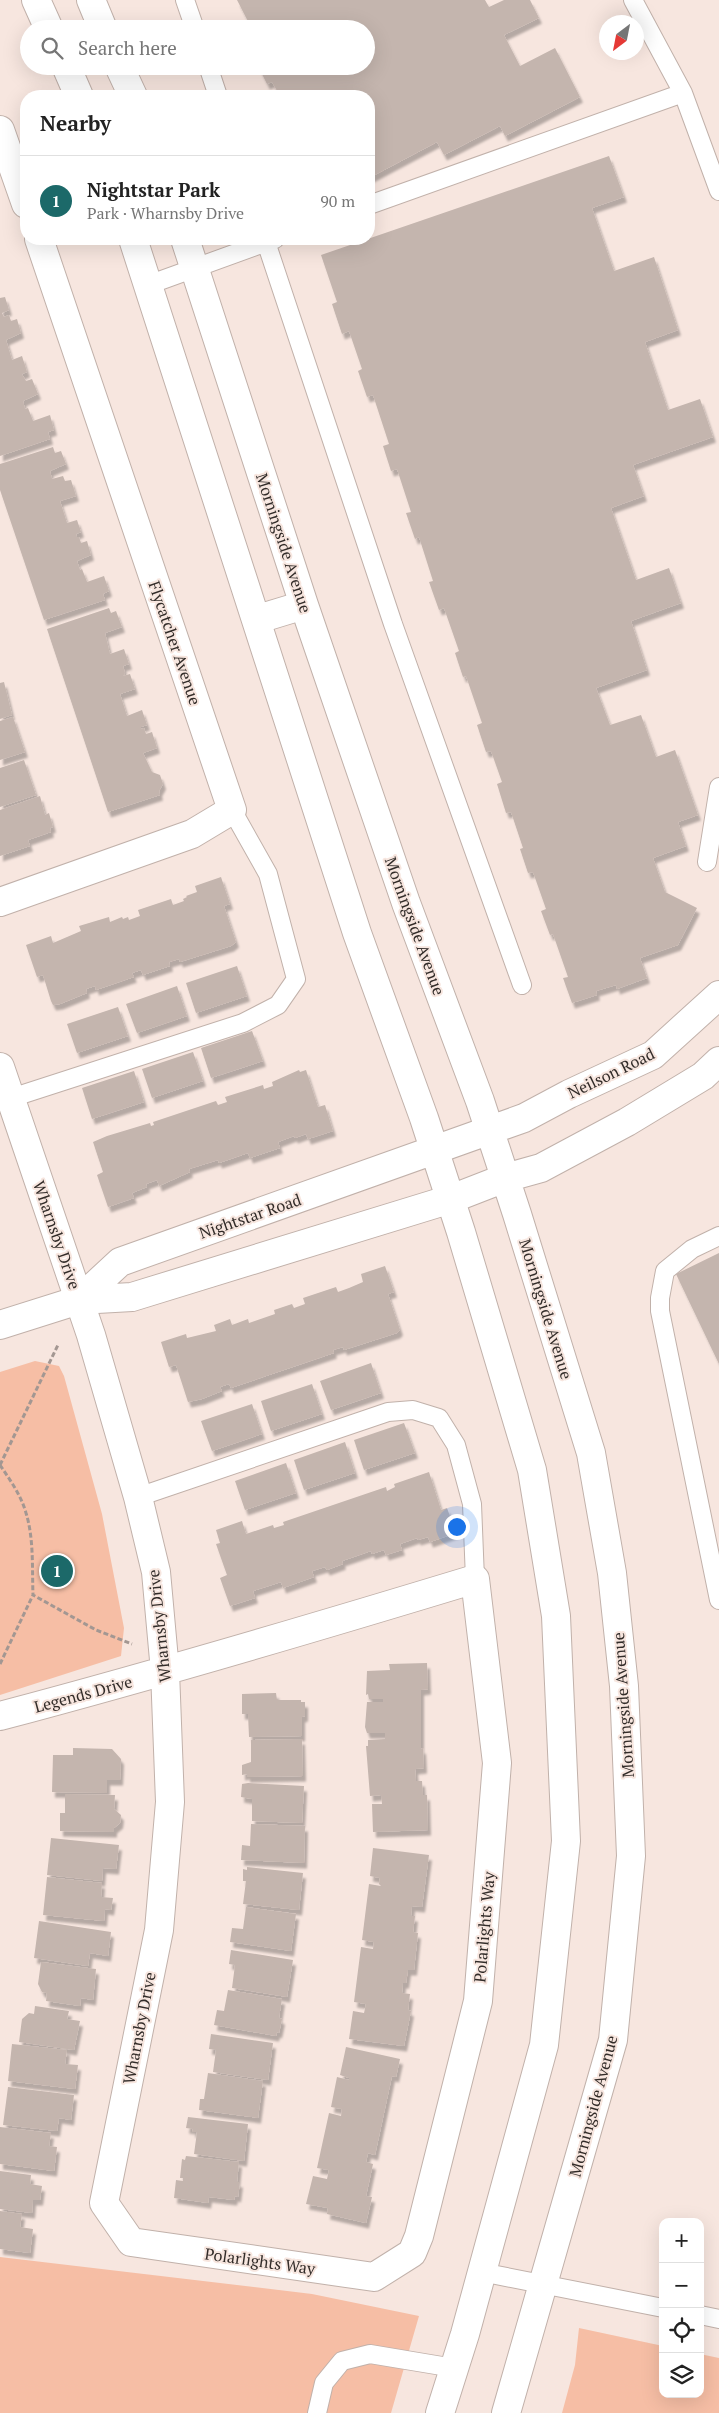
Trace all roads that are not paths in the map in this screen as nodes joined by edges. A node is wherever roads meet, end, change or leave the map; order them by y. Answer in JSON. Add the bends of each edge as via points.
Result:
{"nodes":[{"id":1,"x":36,"y":0,"type":"edge"},
{"id":2,"x":91,"y":0,"type":"edge"},
{"id":3,"x":186,"y":0,"type":"edge"},
{"id":4,"x":633,"y":0,"type":"edge"},
{"id":5,"x":45,"y":20,"type":"edge"},
{"id":6,"x":99,"y":20,"type":"edge"},
{"id":7,"x":192,"y":20,"type":"edge"},
{"id":8,"x":70,"y":75,"type":"edge"},
{"id":9,"x":124,"y":75,"type":"edge"},
{"id":10,"x":211,"y":75,"type":"edge"},
{"id":11,"x":76,"y":90,"type":"edge"},
{"id":12,"x":130,"y":90,"type":"edge"},
{"id":13,"x":216,"y":90,"type":"edge"},
{"id":14,"x":682,"y":92,"type":"junction"},
{"id":15,"x":0,"y":130,"type":"edge"},
{"id":16,"x":20,"y":187,"type":"edge"},
{"id":17,"x":719,"y":191,"type":"edge"},
{"id":18,"x":375,"y":203,"type":"edge"},
{"id":19,"x":41,"y":245,"type":"edge"},
{"id":20,"x":135,"y":245,"type":"edge"},
{"id":21,"x":187,"y":245,"type":"edge"},
{"id":22,"x":256,"y":245,"type":"edge"},
{"id":23,"x":271,"y":245,"type":"edge"},
{"id":24,"x":196,"y":269,"type":"junction"},
{"id":25,"x":148,"y":285,"type":"junction"},
{"id":26,"x":304,"y":605,"type":"junction"},
{"id":27,"x":258,"y":619,"type":"junction"},
{"id":28,"x":719,"y":787,"type":"edge"},
{"id":29,"x":232,"y":810,"type":"junction"},
{"id":30,"x":707,"y":862,"type":"dead end"},
{"id":31,"x":0,"y":902,"type":"edge"},
{"id":32,"x":522,"y":985,"type":"dead end"},
{"id":33,"x":719,"y":995,"type":"edge"},
{"id":34,"x":719,"y":1062,"type":"edge"},
{"id":35,"x":0,"y":1067,"type":"edge"},
{"id":36,"x":11,"y":1098,"type":"junction"},
{"id":37,"x":489,"y":1130,"type":"junction"},
{"id":38,"x":433,"y":1151,"type":"junction"},
{"id":39,"x":505,"y":1178,"type":"junction"},
{"id":40,"x":451,"y":1199,"type":"junction"},
{"id":41,"x":719,"y":1236,"type":"edge"},
{"id":42,"x":79,"y":1300,"type":"junction"},
{"id":43,"x":0,"y":1325,"type":"edge"},
{"id":44,"x":138,"y":1497,"type":"junction"},
{"id":45,"x":475,"y":1579,"type":"junction"},
{"id":46,"x":719,"y":1600,"type":"edge"},
{"id":47,"x":165,"y":1671,"type":"junction"},
{"id":48,"x":0,"y":1716,"type":"edge"},
{"id":49,"x":104,"y":2203,"type":"joint"},
{"id":50,"x":481,"y":2272,"type":"junction"},
{"id":51,"x":543,"y":2286,"type":"junction"},
{"id":52,"x":659,"y":2307,"type":"edge"},
{"id":53,"x":704,"y":2316,"type":"edge"},
{"id":54,"x":719,"y":2319,"type":"edge"},
{"id":55,"x":454,"y":2368,"type":"junction"},
{"id":56,"x":317,"y":2413,"type":"edge"},
{"id":57,"x":440,"y":2413,"type":"edge"},
{"id":58,"x":506,"y":2413,"type":"edge"}],
"edges":[{"from":1,"to":5,"type":"street"},
{"from":2,"to":6,"type":"street"},
{"from":3,"to":7,"type":"lane"},
{"from":4,"to":14,"type":"lane"},
{"from":8,"to":11,"type":"street"},
{"from":9,"to":12,"type":"street"},
{"from":10,"to":13,"type":"lane"},
{"from":14,"to":17,"type":"lane"},
{"from":14,"to":18,"type":"lane"},
{"from":15,"to":16,"type":"street"},
{"from":19,"to":29,"type":"street","name":"Flycatcher Avenue"},
{"from":20,"to":25,"type":"street"},
{"from":21,"to":24,"type":"street","name":"Morningside Avenue"},
{"from":22,"to":24,"type":"lane"},
{"from":23,"to":32,"type":"lane","via":[[393,624]]},
{"from":24,"to":25,"type":"lane"},
{"from":24,"to":26,"type":"street","name":"Morningside Avenue"},
{"from":25,"to":27,"type":"street"},
{"from":26,"to":27,"type":"street"},
{"from":26,"to":37,"type":"street","name":"Morningside Avenue","via":[[406,903]]},
{"from":27,"to":38,"type":"street","via":[[357,933]]},
{"from":28,"to":30,"type":"lane"},
{"from":29,"to":31,"type":"street","via":[[192,834]]},
{"from":29,"to":36,"type":"lane","via":[[268,874],[296,979],[278,1005],[243,1023]]},
{"from":33,"to":37,"type":"street","name":"Neilson Road","via":[[653,1055],[524,1118]]},
{"from":34,"to":39,"type":"street","via":[[703,1076],[582,1147],[541,1168]]},
{"from":35,"to":36,"type":"street","name":"Wharnsby Drive"},
{"from":36,"to":42,"type":"street","name":"Wharnsby Drive"},
{"from":37,"to":38,"type":"street","name":"Neilson Road"},
{"from":37,"to":39,"type":"street","name":"Morningside Avenue"},
{"from":38,"to":40,"type":"street"},
{"from":38,"to":42,"type":"street","name":"Nightstar Road","via":[[120,1262]]},
{"from":39,"to":40,"type":"street","name":"Nightstar Road"},
{"from":39,"to":51,"type":"street","name":"Morningside Avenue","via":[[591,1454],[612,1573],[624,1686],[631,1856],[613,2040]]},
{"from":40,"to":42,"type":"street","name":"Nightstar Road","via":[[132,1296]]},
{"from":40,"to":50,"type":"street","via":[[532,1470],[556,1616],[566,1841],[544,2045]]},
{"from":41,"to":46,"type":"lane","via":[[692,1249],[665,1270],[660,1298]]},
{"from":42,"to":43,"type":"street","name":"Nightstar Road"},
{"from":42,"to":44,"type":"street","name":"Wharnsby Drive"},
{"from":44,"to":45,"type":"lane","via":[[388,1412],[414,1410],[439,1418],[456,1445],[472,1504]]},
{"from":44,"to":47,"type":"street","name":"Wharnsby Drive","via":[[156,1572]]},
{"from":45,"to":47,"type":"street"},
{"from":45,"to":49,"type":"street","name":"Polarlights Way","via":[[497,1763],[478,2001],[412,2253],[374,2277],[131,2242]]},
{"from":47,"to":48,"type":"street","name":"Legends Drive"},
{"from":47,"to":49,"type":"street","name":"Wharnsby Drive","via":[[170,1802],[159,1930]]},
{"from":50,"to":51,"type":"lane"},
{"from":50,"to":55,"type":"street"},
{"from":51,"to":52,"type":"lane"},
{"from":51,"to":58,"type":"street","name":"Morningside Avenue"},
{"from":53,"to":54,"type":"lane"},
{"from":55,"to":56,"type":"lane","via":[[370,2354],[342,2361],[324,2383]]},
{"from":55,"to":57,"type":"street"}]}
